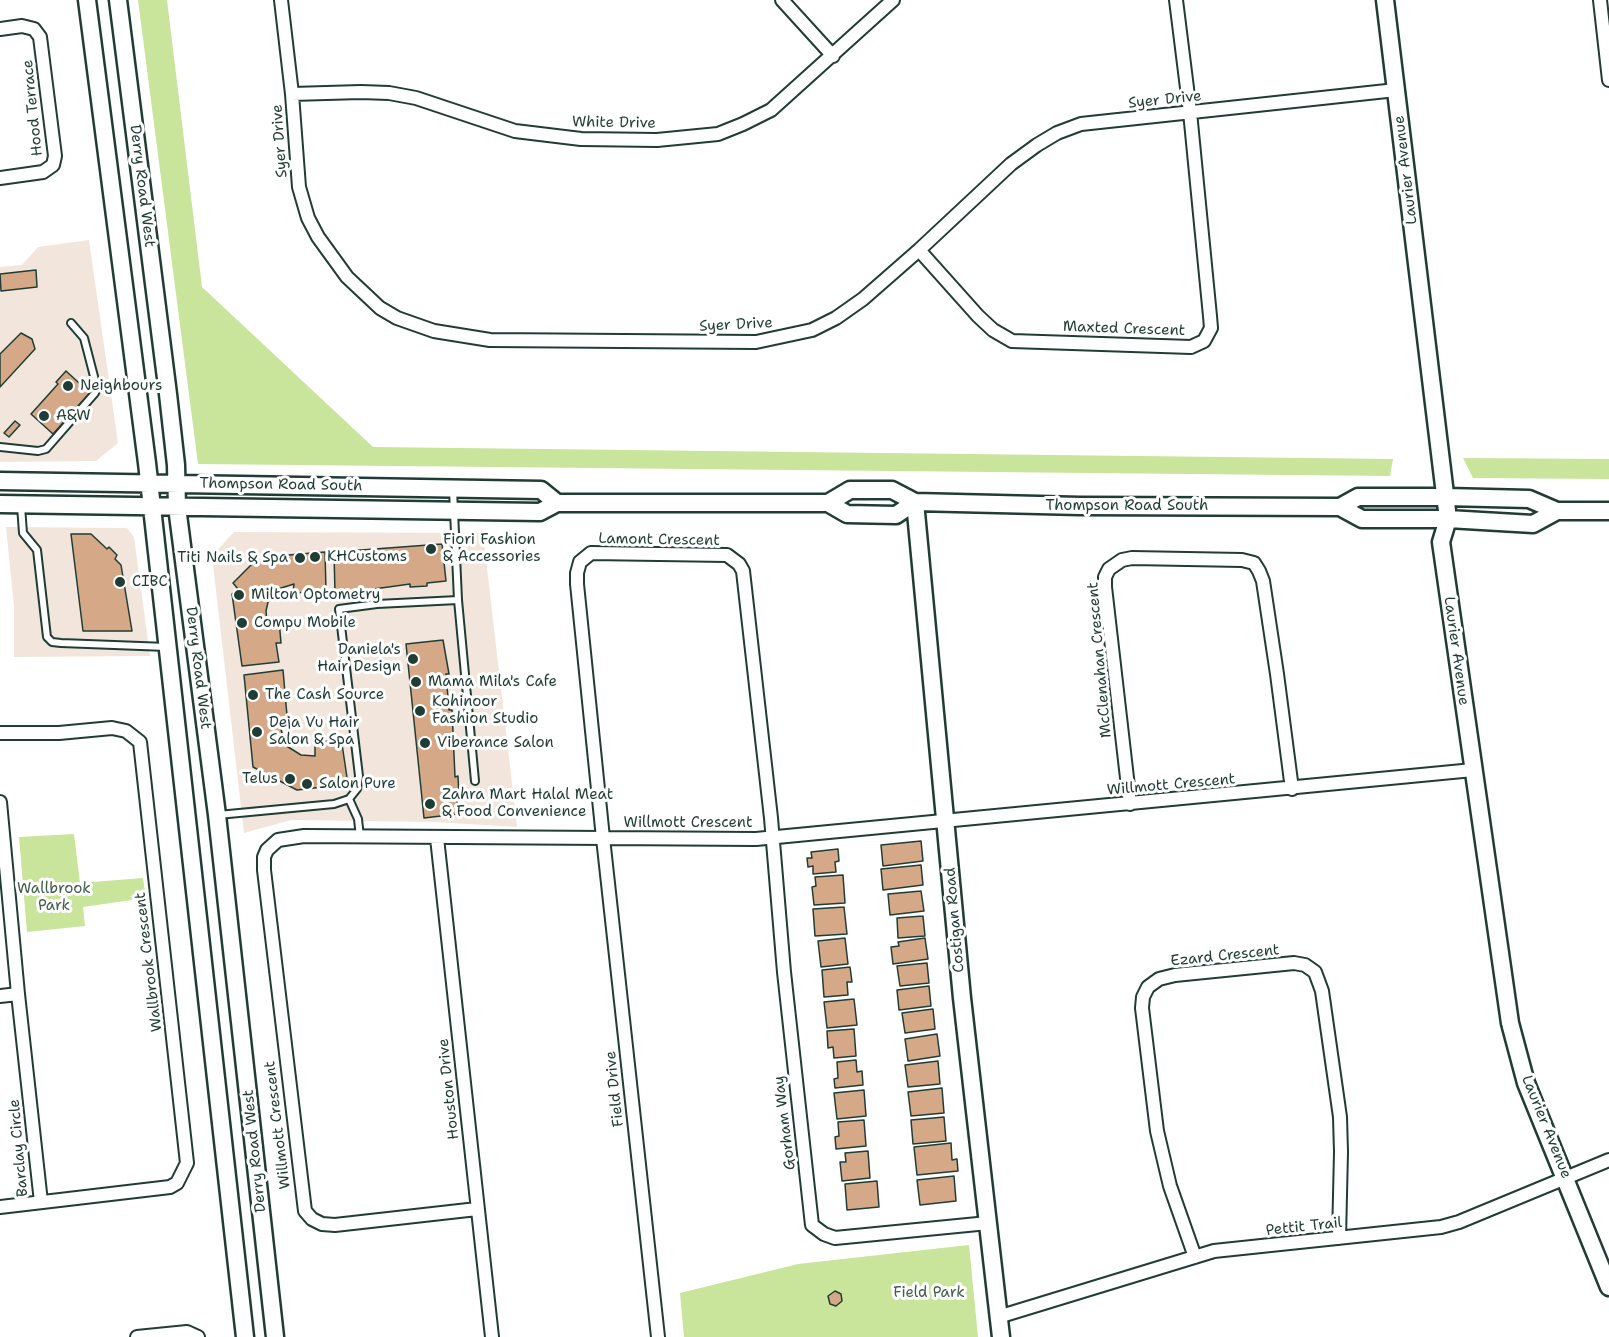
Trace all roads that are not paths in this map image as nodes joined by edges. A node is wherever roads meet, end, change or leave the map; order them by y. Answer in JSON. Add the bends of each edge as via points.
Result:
{"nodes":[{"id":1,"x":87,"y":0,"type":"edge"},
{"id":2,"x":118,"y":0,"type":"edge"},
{"id":3,"x":281,"y":0,"type":"edge"},
{"id":4,"x":782,"y":0,"type":"edge"},
{"id":5,"x":893,"y":0,"type":"edge"},
{"id":6,"x":1176,"y":0,"type":"edge"},
{"id":7,"x":1385,"y":0,"type":"edge"},
{"id":8,"x":1600,"y":0,"type":"edge"},
{"id":9,"x":0,"y":29,"type":"edge"},
{"id":10,"x":833,"y":56,"type":"junction"},
{"id":11,"x":1609,"y":80,"type":"edge"},
{"id":12,"x":1396,"y":90,"type":"junction"},
{"id":13,"x":292,"y":94,"type":"junction"},
{"id":14,"x":1190,"y":112,"type":"junction"},
{"id":15,"x":0,"y":178,"type":"edge"},
{"id":16,"x":919,"y":250,"type":"junction"},
{"id":17,"x":71,"y":323,"type":"dead end"},
{"id":18,"x":0,"y":447,"type":"edge"},
{"id":19,"x":0,"y":481,"type":"edge"},
{"id":20,"x":149,"y":482,"type":"junction"},
{"id":21,"x":177,"y":483,"type":"junction"},
{"id":22,"x":453,"y":489,"type":"junction"},
{"id":23,"x":1446,"y":497,"type":"junction"},
{"id":24,"x":915,"y":502,"type":"junction"},
{"id":25,"x":557,"y":503,"type":"junction"},
{"id":26,"x":828,"y":503,"type":"junction"},
{"id":27,"x":0,"y":504,"type":"edge"},
{"id":28,"x":21,"y":505,"type":"junction"},
{"id":29,"x":177,"y":507,"type":"junction"},
{"id":30,"x":1340,"y":507,"type":"junction"},
{"id":31,"x":152,"y":508,"type":"junction"},
{"id":32,"x":454,"y":510,"type":"junction"},
{"id":33,"x":1557,"y":511,"type":"junction"},
{"id":34,"x":1609,"y":511,"type":"edge"},
{"id":35,"x":1448,"y":519,"type":"junction"},
{"id":36,"x":458,"y":600,"type":"junction"},
{"id":37,"x":168,"y":647,"type":"junction"},
{"id":38,"x":0,"y":733,"type":"edge"},
{"id":39,"x":1473,"y":770,"type":"junction"},
{"id":40,"x":475,"y":781,"type":"dead end"},
{"id":41,"x":1292,"y":789,"type":"junction"},
{"id":42,"x":349,"y":799,"type":"junction"},
{"id":43,"x":0,"y":802,"type":"edge"},
{"id":44,"x":1130,"y":804,"type":"junction"},
{"id":45,"x":217,"y":815,"type":"junction"},
{"id":46,"x":947,"y":822,"type":"junction"},
{"id":47,"x":360,"y":837,"type":"junction"},
{"id":48,"x":437,"y":838,"type":"junction"},
{"id":49,"x":603,"y":838,"type":"junction"},
{"id":50,"x":772,"y":838,"type":"junction"},
{"id":51,"x":2,"y":850,"type":"edge"},
{"id":52,"x":18,"y":994,"type":"junction"},
{"id":53,"x":0,"y":996,"type":"edge"},
{"id":54,"x":1609,"y":1160,"type":"edge"},
{"id":55,"x":1566,"y":1178,"type":"junction"},
{"id":56,"x":41,"y":1202,"type":"junction"},
{"id":57,"x":0,"y":1207,"type":"edge"},
{"id":58,"x":477,"y":1209,"type":"junction"},
{"id":59,"x":988,"y":1223,"type":"junction"},
{"id":60,"x":1339,"y":1238,"type":"junction"},
{"id":61,"x":1195,"y":1257,"type":"junction"},
{"id":62,"x":1609,"y":1287,"type":"edge"},
{"id":63,"x":998,"y":1317,"type":"junction"},
{"id":64,"x":137,"y":1337,"type":"edge"},
{"id":65,"x":198,"y":1337,"type":"edge"},
{"id":66,"x":245,"y":1337,"type":"edge"},
{"id":67,"x":275,"y":1337,"type":"edge"},
{"id":68,"x":492,"y":1337,"type":"edge"},
{"id":69,"x":658,"y":1337,"type":"edge"},
{"id":70,"x":1001,"y":1337,"type":"edge"}],
"edges":[{"from":1,"to":20,"type":"main road","name":"Derry Road West"},
{"from":2,"to":21,"type":"main road","name":"Derry Road West"},
{"from":3,"to":13,"type":"street","name":"Syer Drive"},
{"from":4,"to":10,"type":"street"},
{"from":5,"to":10,"type":"street","name":"White Drive"},
{"from":6,"to":14,"type":"street"},
{"from":7,"to":12,"type":"main road","name":"Laurier Avenue"},
{"from":8,"to":11,"type":"street"},
{"from":9,"to":15,"type":"street","name":"Hood Terrace","via":[[22,26],[34,29],[40,37],[55,156],[53,165],[43,172]]},
{"from":10,"to":13,"type":"street","name":"White Drive","via":[[771,110],[743,124],[718,134],[657,140],[580,139],[515,131],[416,98],[389,93]]},
{"from":12,"to":14,"type":"street","name":"Syer Drive"},
{"from":12,"to":23,"type":"main road","name":"Laurier Avenue"},
{"from":13,"to":16,"type":"street","name":"Syer Drive","via":[[299,187],[318,237],[347,277],[380,308],[434,331],[490,340],[772,340],[812,330],[836,318]]},
{"from":14,"to":16,"type":"street","name":"Syer Drive","via":[[1081,124],[1057,133],[1011,164]]},
{"from":14,"to":16,"type":"street","name":"Maxted Crescent","via":[[1211,328],[1198,345],[1012,341],[993,330]]},
{"from":17,"to":18,"type":"lane","via":[[84,338],[98,388],[46,448],[38,451]]},
{"from":19,"to":20,"type":"main road","name":"Thompson Road South"},
{"from":20,"to":21,"type":"main road","name":"Thompson Road South"},
{"from":20,"to":31,"type":"main road","name":"Derry Road West"},
{"from":21,"to":22,"type":"main road","name":"Thompson Road South"},
{"from":21,"to":29,"type":"main road","name":"Derry Road West"},
{"from":22,"to":25,"type":"main road","name":"Thompson Road South","via":[[541,490]]},
{"from":22,"to":32,"type":"lane"},
{"from":23,"to":30,"type":"main road","name":"Thompson Road South","via":[[1358,497]]},
{"from":23,"to":33,"type":"main road","name":"Thompson Road South","via":[[1529,499]]},
{"from":23,"to":35,"type":"main road","name":"Laurier Avenue"},
{"from":24,"to":26,"type":"main road","name":"Thompson Road South","via":[[892,490],[850,490]]},
{"from":24,"to":26,"type":"main road","name":"Thompson Road South","via":[[896,515],[847,514]]},
{"from":24,"to":30,"type":"main road","name":"Thompson Road South"},
{"from":24,"to":46,"type":"main road","name":"Costigan Road"},
{"from":25,"to":26,"type":"main road","name":"Thompson Road South"},
{"from":25,"to":32,"type":"main road","name":"Thompson Road South","via":[[540,512]]},
{"from":27,"to":28,"type":"main road","name":"Thompson Road South"},
{"from":28,"to":31,"type":"main road","name":"Thompson Road South"},
{"from":28,"to":37,"type":"lane","via":[[23,533],[37,550],[47,637],[52,642]]},
{"from":29,"to":31,"type":"main road","name":"Thompson Road South"},
{"from":29,"to":32,"type":"main road","name":"Thompson Road South"},
{"from":29,"to":45,"type":"main road","name":"Derry Road West"},
{"from":30,"to":35,"type":"main road","name":"Thompson Road South","via":[[1362,519]]},
{"from":31,"to":37,"type":"main road","name":"Derry Road West"},
{"from":32,"to":36,"type":"lane"},
{"from":33,"to":34,"type":"main road","name":"Thompson Road South"},
{"from":33,"to":35,"type":"main road","name":"Thompson Road South","via":[[1533,524]]},
{"from":35,"to":39,"type":"main road","name":"Laurier Avenue","via":[[1441,542]]},
{"from":36,"to":40,"type":"lane"},
{"from":36,"to":42,"type":"lane","via":[[339,609],[359,776],[357,789]]},
{"from":37,"to":66,"type":"main road","name":"Derry Road West"},
{"from":38,"to":56,"type":"street","name":"Wallbrook Crescent","via":[[112,728],[126,731],[140,742],[187,1163],[177,1184],[170,1187]]},
{"from":39,"to":41,"type":"street","name":"Willmott Crescent"},
{"from":39,"to":55,"type":"main road","name":"Laurier Avenue","via":[[1510,1023],[1526,1083]]},
{"from":41,"to":44,"type":"street","name":"Willmott Crescent"},
{"from":41,"to":44,"type":"street","name":"McClenahan Crescent","via":[[1260,571],[1254,563],[1242,560],[1132,558],[1109,569],[1105,577]]},
{"from":42,"to":45,"type":"lane","via":[[334,804]]},
{"from":42,"to":47,"type":"lane","via":[[358,819]]},
{"from":43,"to":51,"type":"street","name":"Barclay Circle"},
{"from":44,"to":46,"type":"street","name":"Willmott Crescent"},
{"from":45,"to":67,"type":"main road","name":"Derry Road West"},
{"from":46,"to":50,"type":"street","name":"Willmott Crescent"},
{"from":46,"to":59,"type":"main road","name":"Costigan Road"},
{"from":47,"to":48,"type":"street","name":"Willmott Crescent"},
{"from":47,"to":58,"type":"street","name":"Willmott Crescent","via":[[288,837],[271,845],[264,857],[305,1211],[322,1224],[335,1225]]},
{"from":48,"to":49,"type":"street","name":"Willmott Crescent"},
{"from":48,"to":58,"type":"street","name":"Houston Drive"},
{"from":49,"to":50,"type":"street","name":"Willmott Crescent"},
{"from":49,"to":50,"type":"street","name":"Lamont Crescent","via":[[577,584],[580,561],[591,553],[727,555],[739,564],[743,571]]},
{"from":49,"to":69,"type":"street","name":"Field Drive"},
{"from":50,"to":59,"type":"street","name":"Gorham Way","via":[[812,1225],[835,1238]]},
{"from":51,"to":52,"type":"street","name":"Barclay Circle"},
{"from":52,"to":53,"type":"street"},
{"from":52,"to":56,"type":"street","name":"Barclay Circle"},
{"from":54,"to":55,"type":"street","name":"Pettit Trail"},
{"from":55,"to":60,"type":"street","name":"Pettit Trail","via":[[1441,1227]]},
{"from":55,"to":62,"type":"main road","name":"Laurier Avenue"},
{"from":56,"to":57,"type":"street","name":"Barclay Circle"},
{"from":58,"to":68,"type":"street","name":"Houston Drive"},
{"from":59,"to":63,"type":"main road","name":"Costigan Road"},
{"from":60,"to":61,"type":"street","name":"Pettit Trail","via":[[1214,1251]]},
{"from":60,"to":61,"type":"street","name":"Ezard Crescent","via":[[1340,1117],[1322,991],[1315,972],[1293,963],[1175,975],[1148,987],[1142,1008],[1157,1131],[1170,1186]]},
{"from":61,"to":63,"type":"street","name":"Pettit Trail"},
{"from":63,"to":70,"type":"main road","name":"Costigan Road"},
{"from":64,"to":65,"type":"street","via":[[187,1332]]}]}
